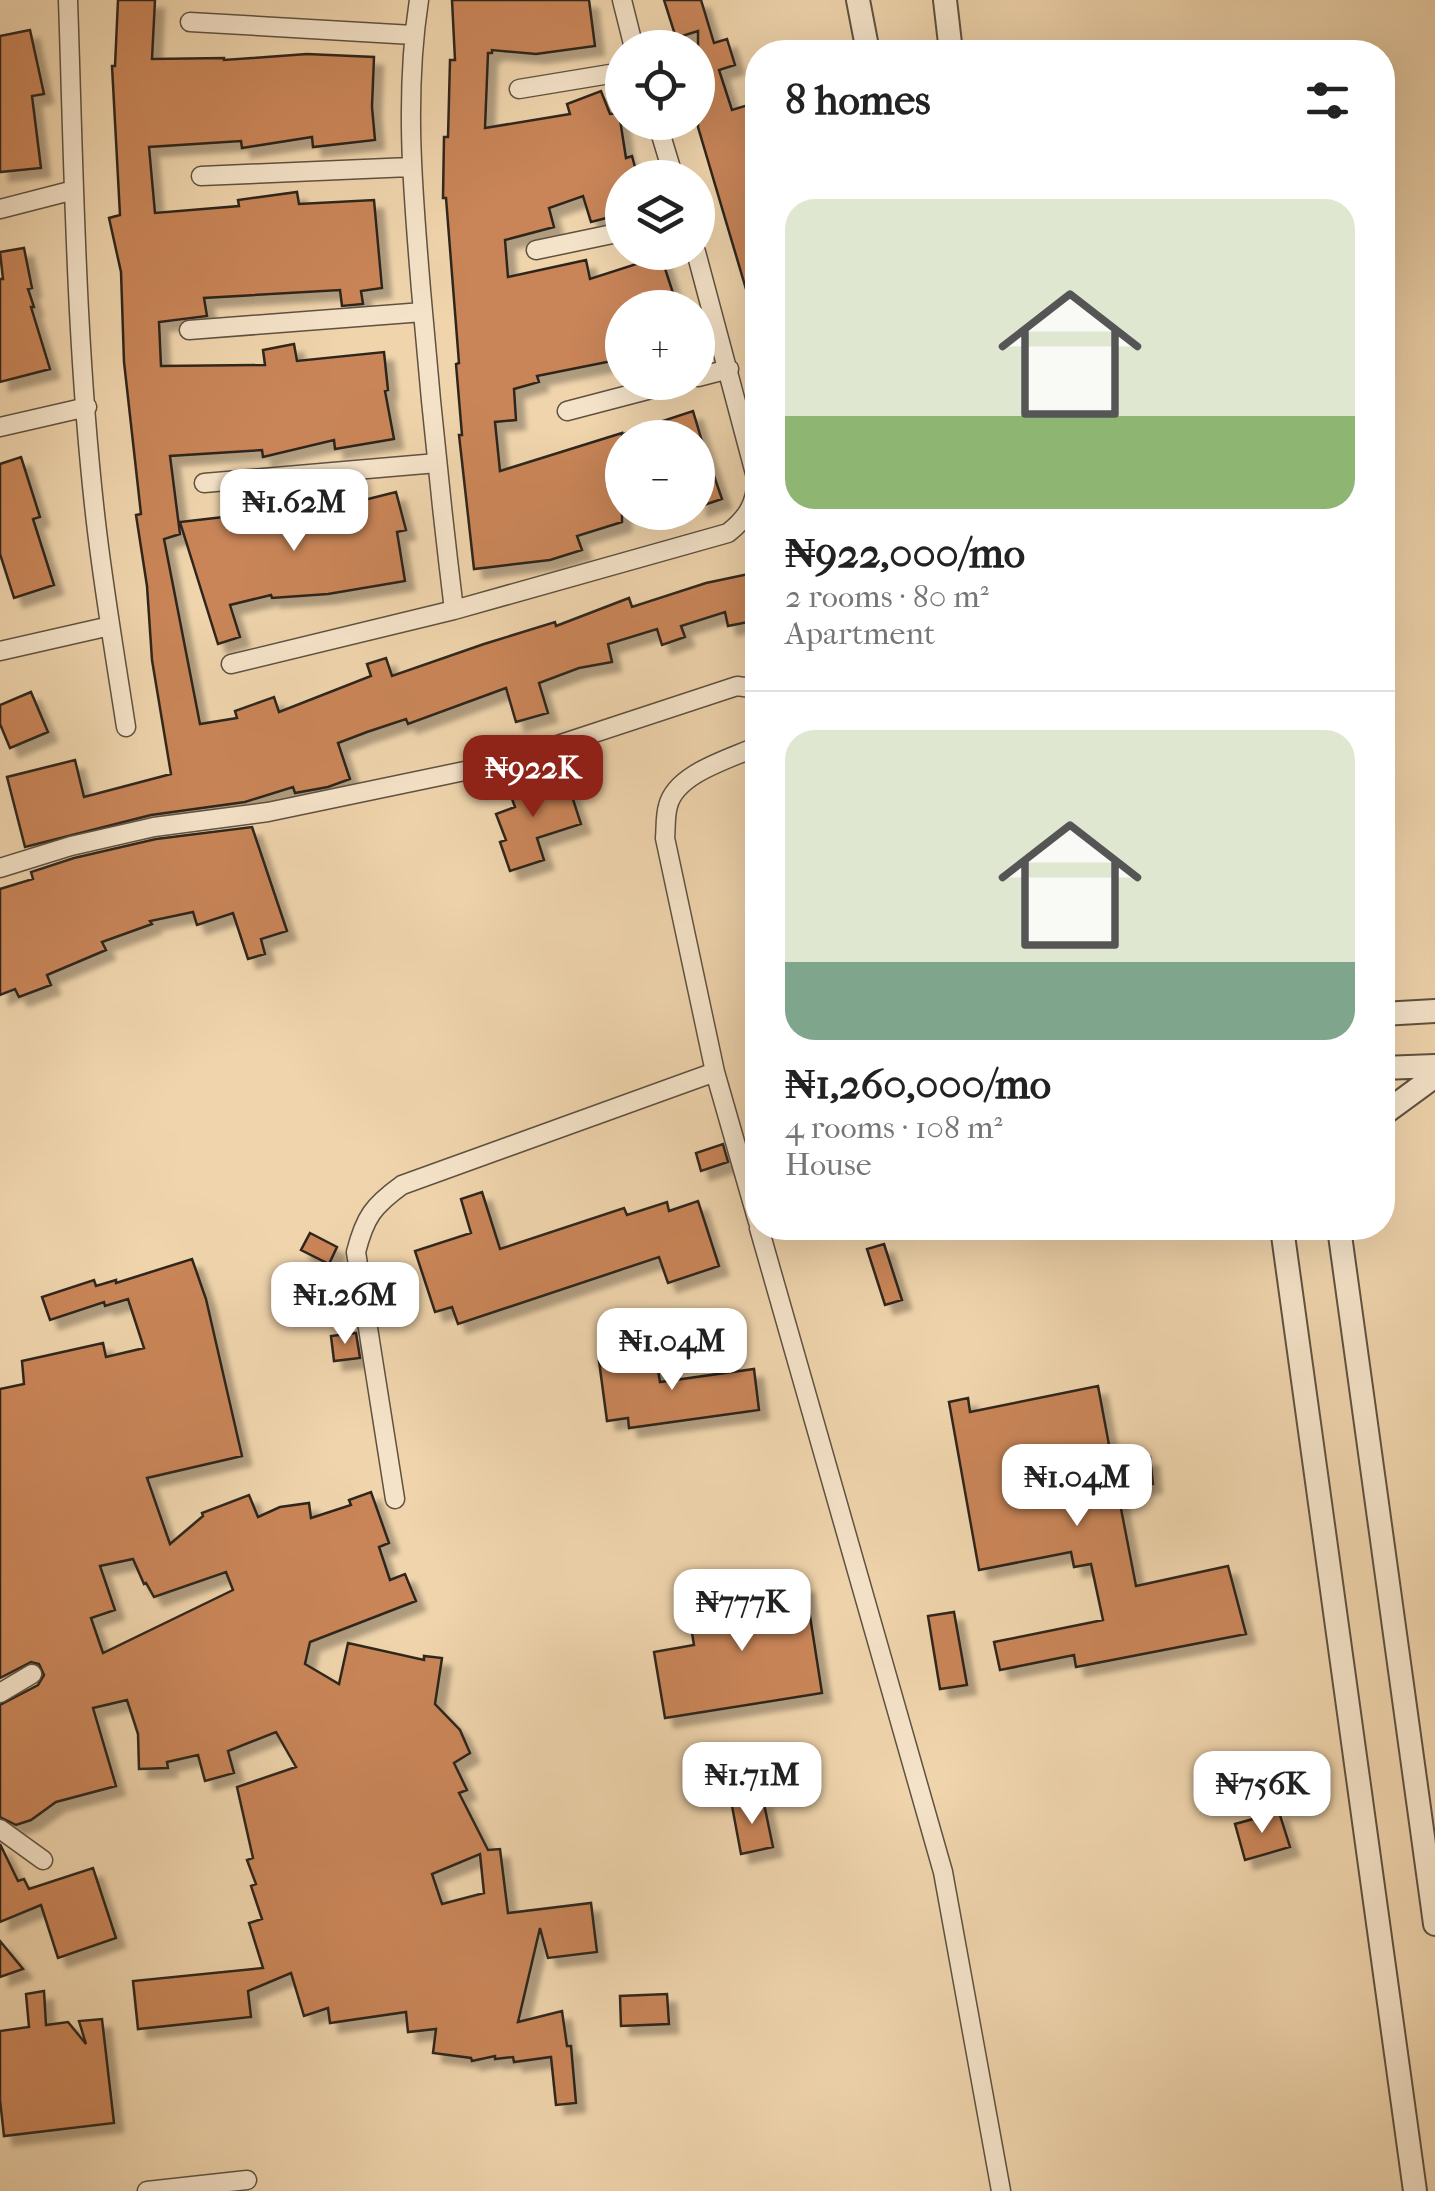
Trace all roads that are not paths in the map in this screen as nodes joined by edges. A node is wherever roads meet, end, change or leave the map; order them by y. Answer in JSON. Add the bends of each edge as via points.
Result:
{"nodes":[{"id":1,"x":68,"y":0,"type":"edge"},
{"id":2,"x":419,"y":0,"type":"edge"},
{"id":3,"x":622,"y":0,"type":"edge"},
{"id":4,"x":858,"y":0,"type":"edge"},
{"id":5,"x":945,"y":0,"type":"edge"},
{"id":6,"x":190,"y":22,"type":"dead end"},
{"id":7,"x":630,"y":30,"type":"edge"},
{"id":8,"x":414,"y":36,"type":"junction"},
{"id":9,"x":866,"y":40,"type":"edge"},
{"id":10,"x":950,"y":40,"type":"edge"},
{"id":11,"x":605,"y":75,"type":"edge"},
{"id":12,"x":519,"y":90,"type":"dead end"},
{"id":13,"x":410,"y":167,"type":"junction"},
{"id":14,"x":201,"y":176,"type":"dead end"},
{"id":15,"x":74,"y":190,"type":"junction"},
{"id":16,"x":0,"y":209,"type":"edge"},
{"id":17,"x":605,"y":236,"type":"edge"},
{"id":18,"x":536,"y":250,"type":"dead end"},
{"id":19,"x":701,"y":270,"type":"edge"},
{"id":20,"x":423,"y":312,"type":"junction"},
{"id":21,"x":189,"y":330,"type":"dead end"},
{"id":22,"x":728,"y":370,"type":"junction"},
{"id":23,"x":715,"y":373,"type":"edge"},
{"id":24,"x":609,"y":400,"type":"edge"},
{"id":25,"x":86,"y":407,"type":"junction"},
{"id":26,"x":567,"y":411,"type":"dead end"},
{"id":27,"x":0,"y":427,"type":"edge"},
{"id":28,"x":745,"y":435,"type":"edge"},
{"id":29,"x":437,"y":463,"type":"junction"},
{"id":30,"x":204,"y":483,"type":"dead end"},
{"id":31,"x":745,"y":519,"type":"edge"},
{"id":32,"x":454,"y":610,"type":"junction"},
{"id":33,"x":110,"y":626,"type":"junction"},
{"id":34,"x":0,"y":651,"type":"edge"},
{"id":35,"x":231,"y":664,"type":"dead end"},
{"id":36,"x":745,"y":687,"type":"edge"},
{"id":37,"x":126,"y":727,"type":"dead end"},
{"id":38,"x":745,"y":752,"type":"edge"},
{"id":39,"x":0,"y":868,"type":"edge"},
{"id":40,"x":1395,"y":1011,"type":"edge"},
{"id":41,"x":1435,"y":1011,"type":"edge"},
{"id":42,"x":1435,"y":1066,"type":"edge"},
{"id":43,"x":1395,"y":1068,"type":"edge"},
{"id":44,"x":714,"y":1072,"type":"junction"},
{"id":45,"x":1435,"y":1076,"type":"edge"},
{"id":46,"x":1395,"y":1105,"type":"edge"},
{"id":47,"x":745,"y":1180,"type":"edge"},
{"id":48,"x":762,"y":1240,"type":"edge"},
{"id":49,"x":1284,"y":1240,"type":"edge"},
{"id":50,"x":1341,"y":1240,"type":"edge"},
{"id":51,"x":395,"y":1499,"type":"dead end"},
{"id":52,"x":32,"y":1674,"type":"dead end"},
{"id":53,"x":0,"y":1693,"type":"edge"},
{"id":54,"x":0,"y":1829,"type":"edge"},
{"id":55,"x":43,"y":1860,"type":"dead end"},
{"id":56,"x":1435,"y":1924,"type":"edge"},
{"id":57,"x":247,"y":2180,"type":"dead end"},
{"id":58,"x":147,"y":2191,"type":"edge"},
{"id":59,"x":1001,"y":2191,"type":"edge"},
{"id":60,"x":1415,"y":2191,"type":"edge"}],
"edges":[{"from":1,"to":15,"type":"street"},
{"from":2,"to":8,"type":"street"},
{"from":3,"to":7,"type":"street"},
{"from":4,"to":9,"type":"street"},
{"from":5,"to":10,"type":"street"},
{"from":6,"to":8,"type":"street"},
{"from":8,"to":13,"type":"street"},
{"from":11,"to":12,"type":"street"},
{"from":13,"to":14,"type":"street"},
{"from":13,"to":20,"type":"street"},
{"from":15,"to":16,"type":"street"},
{"from":15,"to":25,"type":"street"},
{"from":17,"to":18,"type":"street"},
{"from":19,"to":22,"type":"street"},
{"from":20,"to":21,"type":"street"},
{"from":20,"to":29,"type":"street"},
{"from":22,"to":23,"type":"street"},
{"from":22,"to":28,"type":"street"},
{"from":24,"to":26,"type":"street"},
{"from":25,"to":27,"type":"street"},
{"from":25,"to":33,"type":"street"},
{"from":29,"to":30,"type":"street"},
{"from":29,"to":32,"type":"street"},
{"from":31,"to":32,"type":"street","via":[[728,534]]},
{"from":32,"to":35,"type":"street"},
{"from":33,"to":34,"type":"street"},
{"from":33,"to":37,"type":"street"},
{"from":36,"to":39,"type":"street","via":[[503,763],[268,812],[154,827]]},
{"from":38,"to":44,"type":"street","via":[[694,776],[668,804],[665,838]]},
{"from":40,"to":41,"type":"street"},
{"from":42,"to":43,"type":"street"},
{"from":44,"to":47,"type":"street"},
{"from":44,"to":51,"type":"street","via":[[402,1185],[380,1200],[364,1222],[356,1252]]},
{"from":45,"to":46,"type":"street"},
{"from":48,"to":59,"type":"street","via":[[943,1872]]},
{"from":49,"to":60,"type":"street"},
{"from":50,"to":56,"type":"street"},
{"from":52,"to":53,"type":"street"},
{"from":54,"to":55,"type":"street"},
{"from":57,"to":58,"type":"street"}]}
